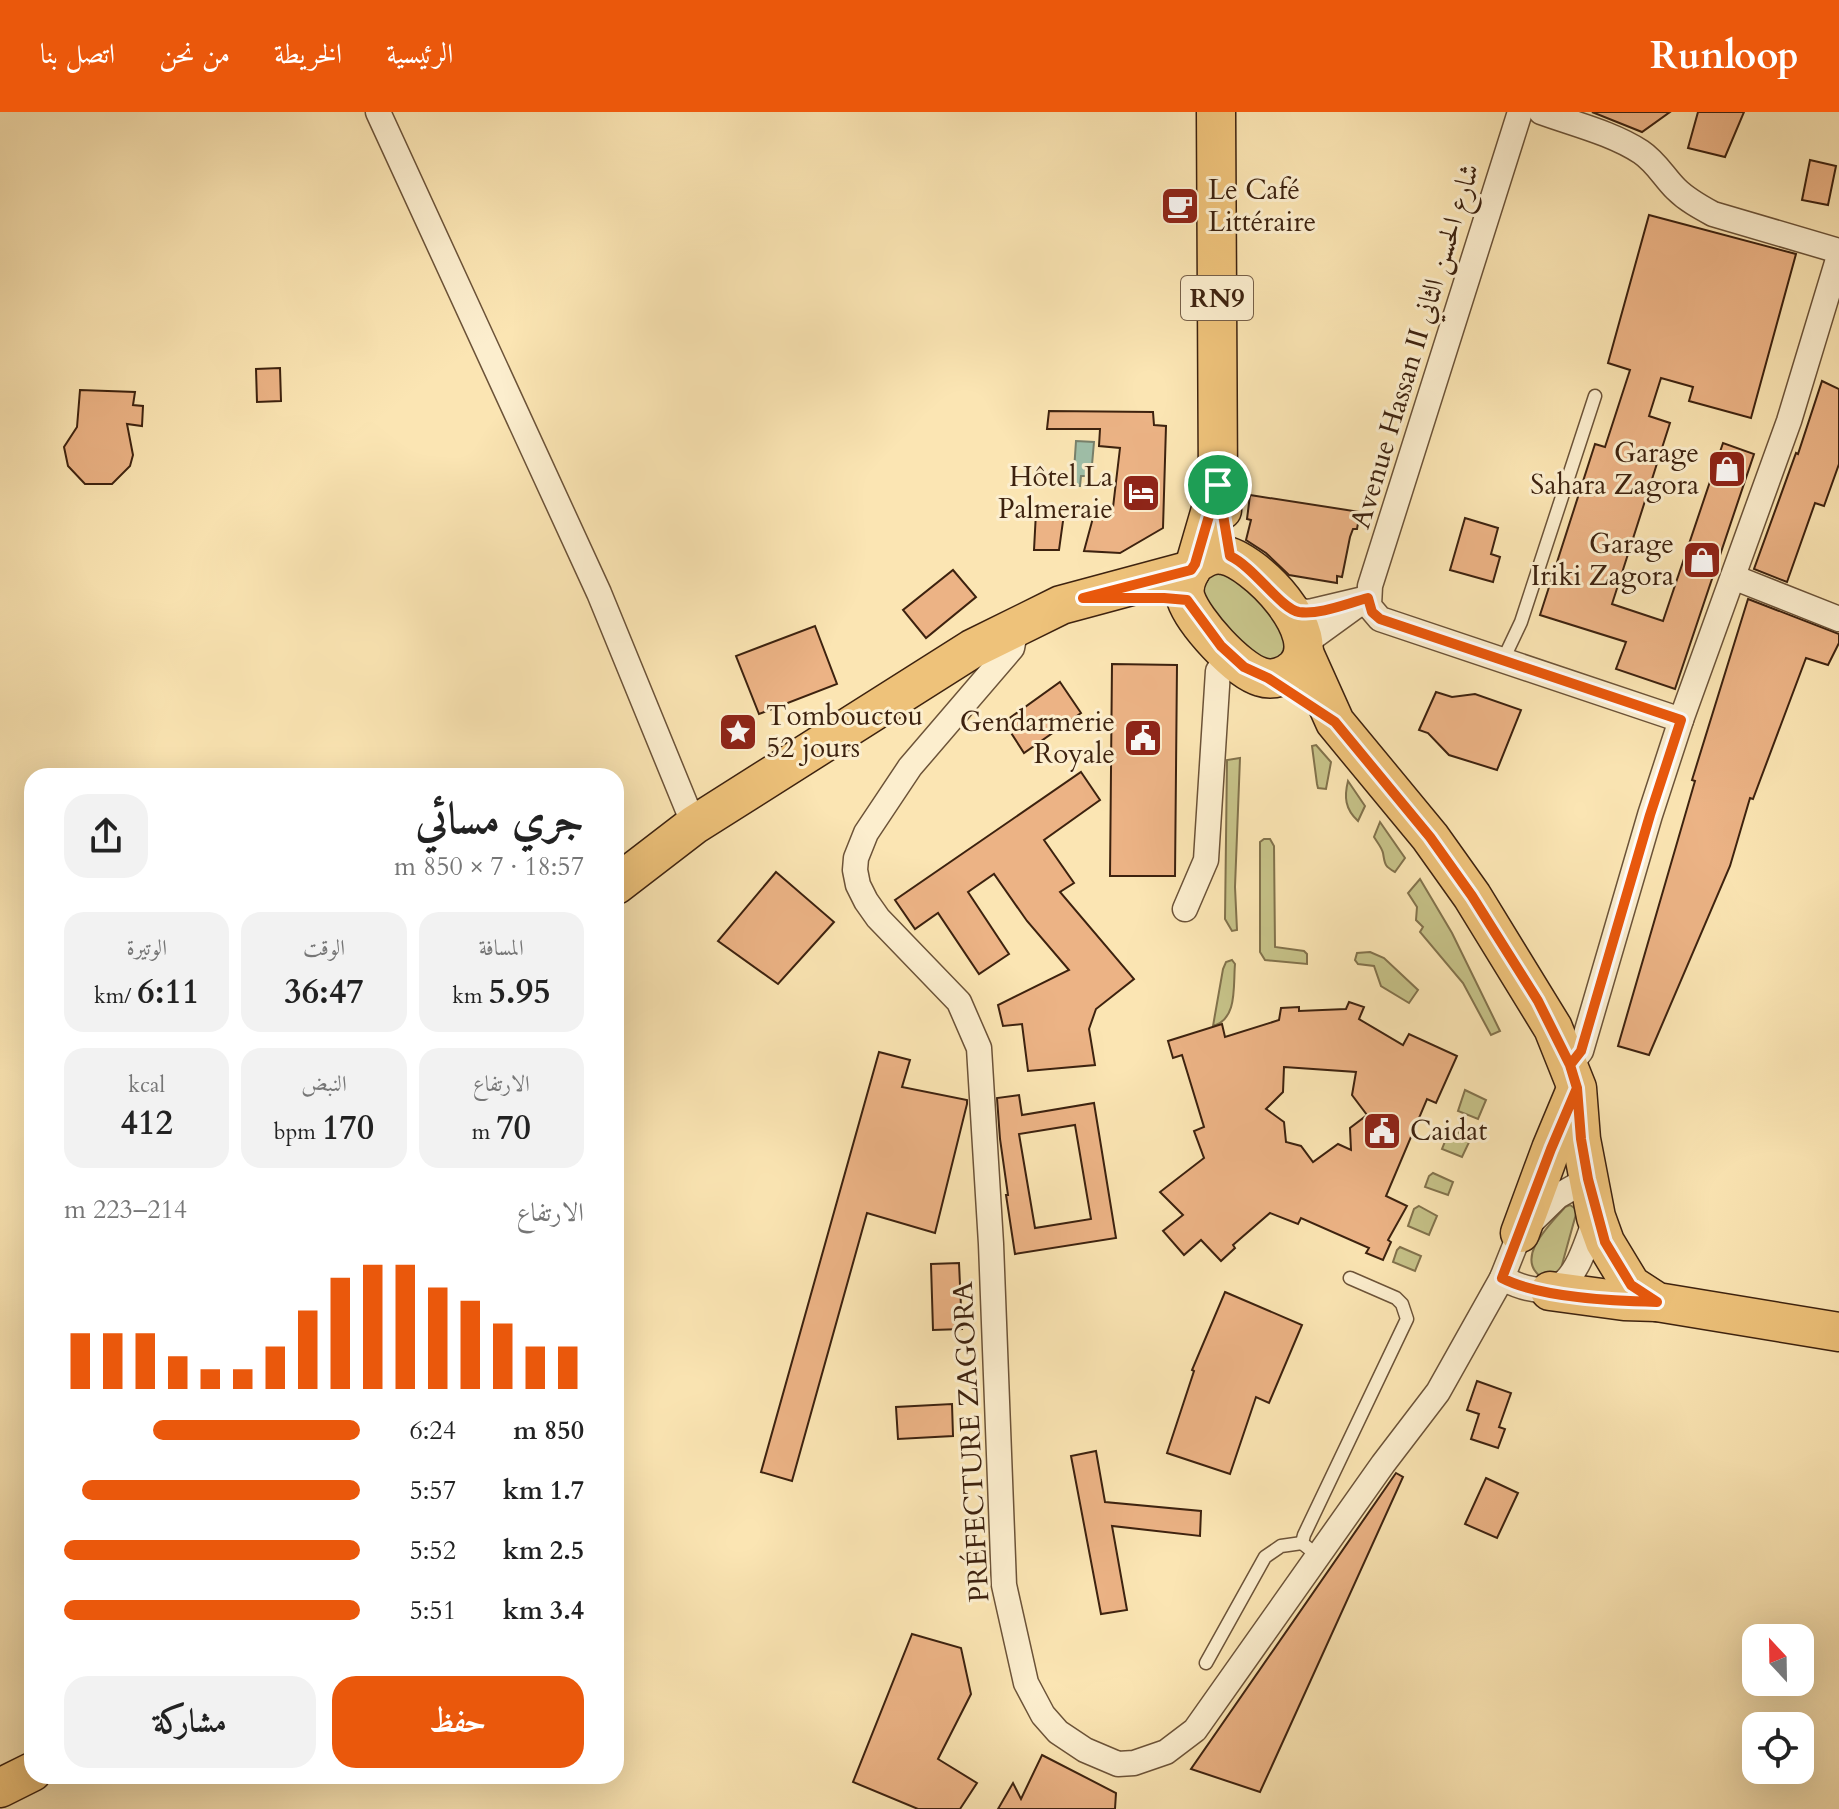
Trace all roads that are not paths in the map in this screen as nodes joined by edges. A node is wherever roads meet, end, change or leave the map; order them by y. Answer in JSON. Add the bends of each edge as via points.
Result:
{"nodes":[{"id":1,"x":378,"y":112,"type":"edge"},
{"id":2,"x":1216,"y":112,"type":"edge"},
{"id":3,"x":1520,"y":112,"type":"edge"},
{"id":4,"x":1541,"y":112,"type":"edge"},
{"id":5,"x":1839,"y":254,"type":"edge"},
{"id":6,"x":1595,"y":396,"type":"dead end"},
{"id":7,"x":1201,"y":573,"type":"junction"},
{"id":8,"x":1733,"y":577,"type":"junction"},
{"id":9,"x":1368,"y":598,"type":"junction"},
{"id":10,"x":1289,"y":609,"type":"junction"},
{"id":11,"x":1839,"y":619,"type":"edge"},
{"id":12,"x":1011,"y":628,"type":"junction"},
{"id":13,"x":1305,"y":648,"type":"junction"},
{"id":14,"x":1229,"y":655,"type":"junction"},
{"id":15,"x":1503,"y":660,"type":"junction"},
{"id":16,"x":1268,"y":678,"type":"junction"},
{"id":17,"x":1681,"y":720,"type":"junction"},
{"id":18,"x":1335,"y":722,"type":"junction"},
{"id":19,"x":694,"y":825,"type":"junction"},
{"id":20,"x":624,"y":879,"type":"edge"},
{"id":21,"x":1185,"y":909,"type":"dead end"},
{"id":22,"x":1574,"y":1077,"type":"junction"},
{"id":23,"x":1588,"y":1179,"type":"junction"},
{"id":24,"x":1596,"y":1217,"type":"junction"},
{"id":25,"x":1520,"y":1233,"type":"junction"},
{"id":26,"x":1350,"y":1278,"type":"dead end"},
{"id":27,"x":1502,"y":1278,"type":"junction"},
{"id":28,"x":1550,"y":1291,"type":"junction"},
{"id":29,"x":1657,"y":1302,"type":"junction"},
{"id":30,"x":1839,"y":1332,"type":"edge"},
{"id":31,"x":1310,"y":1550,"type":"junction"},
{"id":32,"x":1206,"y":1663,"type":"dead end"},
{"id":33,"x":24,"y":1776,"type":"edge"},
{"id":34,"x":0,"y":1788,"type":"edge"}],
"edges":[{"from":1,"to":19,"type":"street","via":[[599,593]]},
{"from":2,"to":7,"type":"main road","number":"RN9","via":[[1218,485]]},
{"from":3,"to":9,"type":"street","name":"Avenue Hassan II شارع الحسن الثاني"},
{"from":4,"to":5,"type":"street","via":[[1641,152],[1676,189],[1713,214]]},
{"from":5,"to":8,"type":"street","via":[[1789,421]]},
{"from":6,"to":15,"type":"lane","via":[[1521,622]]},
{"from":7,"to":10,"type":"main road","via":[[1253,572]]},
{"from":7,"to":12,"type":"main road","via":[[1083,598]]},
{"from":7,"to":14,"type":"main road","via":[[1204,626]]},
{"from":8,"to":11,"type":"street"},
{"from":8,"to":17,"type":"street"},
{"from":9,"to":10,"type":"street","via":[[1309,612]]},
{"from":9,"to":13,"type":"street"},
{"from":9,"to":15,"type":"street","via":[[1380,619]]},
{"from":10,"to":13,"type":"main road","via":[[1299,622]]},
{"from":12,"to":19,"type":"main road"},
{"from":12,"to":31,"type":"street","name":"PRÉFECTURE ZAGORA","via":[[1012,648],[910,767],[866,833],[855,870],[878,918],[959,1002],[979,1048],[1004,1585],[1026,1683],[1050,1725],[1085,1750],[1118,1764],[1166,1752],[1211,1711]]},
{"from":13,"to":16,"type":"main road","via":[[1293,671]]},
{"from":13,"to":18,"type":"main road"},
{"from":14,"to":16,"type":"main road"},
{"from":14,"to":21,"type":"street","via":[[1218,671],[1206,860]]},
{"from":15,"to":17,"type":"street"},
{"from":16,"to":18,"type":"main road"},
{"from":17,"to":22,"type":"street"},
{"from":18,"to":22,"type":"main road","via":[[1472,896],[1538,1001]]},
{"from":19,"to":20,"type":"main road"},
{"from":22,"to":23,"type":"main road"},
{"from":22,"to":25,"type":"main road"},
{"from":23,"to":24,"type":"main road"},
{"from":23,"to":25,"type":"street","via":[[1558,1196]]},
{"from":24,"to":28,"type":"street","via":[[1573,1273]]},
{"from":24,"to":29,"type":"main road","via":[[1631,1285]]},
{"from":25,"to":27,"type":"street","name":"PRÉFECTURE ZAGORA"},
{"from":26,"to":31,"type":"lane","via":[[1396,1298],[1407,1319]]},
{"from":27,"to":28,"type":"street"},
{"from":27,"to":31,"type":"street","name":"PRÉFECTURE ZAGORA","via":[[1438,1392]]},
{"from":28,"to":29,"type":"main road"},
{"from":29,"to":30,"type":"main road"},
{"from":31,"to":32,"type":"lane","via":[[1281,1546],[1265,1557]]},
{"from":33,"to":34,"type":"main road"}]}
